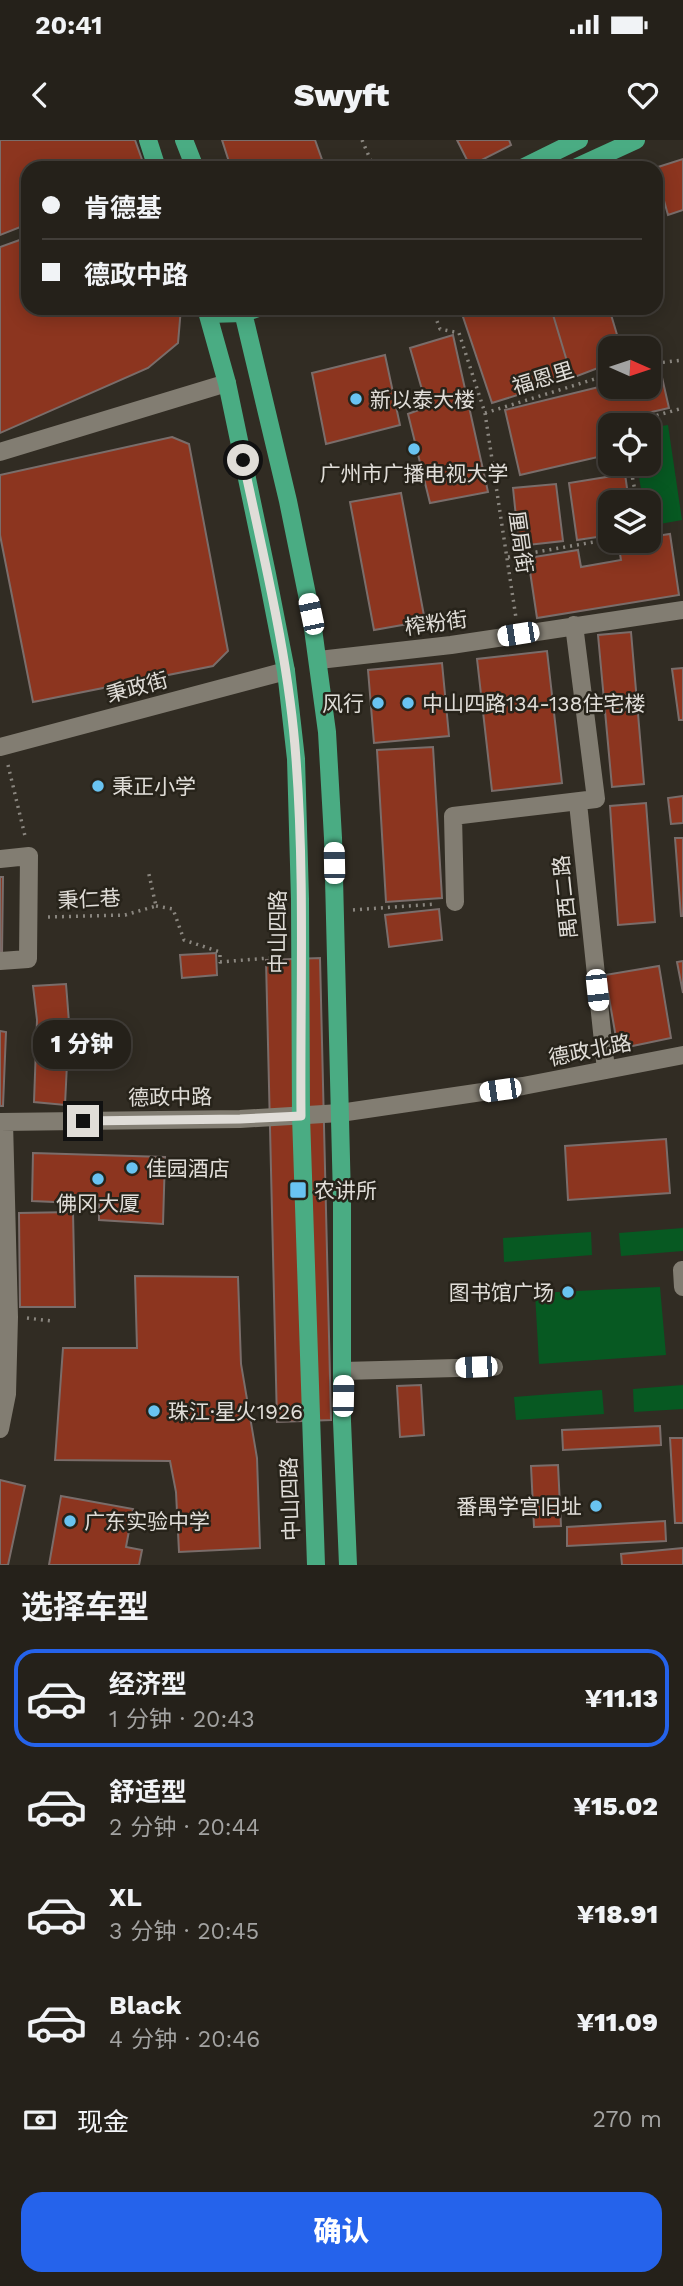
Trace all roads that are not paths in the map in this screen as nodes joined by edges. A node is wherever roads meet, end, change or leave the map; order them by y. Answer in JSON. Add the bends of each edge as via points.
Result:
{"nodes":[{"id":1,"x":148,"y":140,"type":"edge"},
{"id":2,"x":184,"y":140,"type":"edge"},
{"id":3,"x":579,"y":140,"type":"edge"},
{"id":4,"x":636,"y":140,"type":"edge"},
{"id":5,"x":155,"y":161,"type":"edge"},
{"id":6,"x":192,"y":161,"type":"edge"},
{"id":7,"x":536,"y":161,"type":"edge"},
{"id":8,"x":591,"y":161,"type":"edge"},
{"id":9,"x":211,"y":315,"type":"edge"},
{"id":10,"x":249,"y":315,"type":"edge"},
{"id":11,"x":227,"y":383,"type":"junction"},
{"id":12,"x":0,"y":452,"type":"edge"},
{"id":13,"x":683,"y":610,"type":"edge"},
{"id":14,"x":574,"y":625,"type":"junction"},
{"id":15,"x":319,"y":660,"type":"junction"},
{"id":16,"x":286,"y":671,"type":"junction"},
{"id":17,"x":1,"y":743,"type":"edge"},
{"id":18,"x":578,"y":803,"type":"junction"},
{"id":19,"x":0,"y":859,"type":"edge"},
{"id":20,"x":455,"y":902,"type":"road end"},
{"id":21,"x":0,"y":961,"type":"edge"},
{"id":22,"x":683,"y":1055,"type":"edge"},
{"id":23,"x":606,"y":1070,"type":"junction"},
{"id":24,"x":340,"y":1113,"type":"junction"},
{"id":25,"x":301,"y":1116,"type":"junction"},
{"id":26,"x":2,"y":1122,"type":"edge"},
{"id":27,"x":494,"y":1367,"type":"dead end"},
{"id":28,"x":343,"y":1371,"type":"junction"},
{"id":29,"x":0,"y":1429,"type":"edge"},
{"id":30,"x":316,"y":1565,"type":"edge"},
{"id":31,"x":348,"y":1565,"type":"edge"}],
"edges":[{"from":1,"to":5,"type":"main road"},
{"from":2,"to":6,"type":"main road"},
{"from":3,"to":7,"type":"main road"},
{"from":4,"to":8,"type":"main road"},
{"from":9,"to":11,"type":"main road","name":"中山四路"},
{"from":10,"to":15,"type":"main road"},
{"from":11,"to":12,"type":"street"},
{"from":11,"to":16,"type":"main road","name":"中山四路"},
{"from":13,"to":14,"type":"street","name":"榨粉街"},
{"from":14,"to":15,"type":"street","name":"榨粉街"},
{"from":14,"to":18,"type":"street","via":[[596,799]]},
{"from":15,"to":24,"type":"main road","via":[[331,788]]},
{"from":16,"to":17,"type":"street","name":"秉政街"},
{"from":16,"to":25,"type":"main road","name":"中山四路","via":[[296,760]]},
{"from":18,"to":20,"type":"street","via":[[453,816]]},
{"from":18,"to":23,"type":"street","name":"禺西二路"},
{"from":19,"to":21,"type":"street","via":[[29,856],[28,959]]},
{"from":22,"to":23,"type":"street","name":"德政北路"},
{"from":23,"to":24,"type":"street","name":"德政北路"},
{"from":24,"to":25,"type":"street","name":"德政中路"},
{"from":24,"to":28,"type":"main road"},
{"from":25,"to":26,"type":"street","name":"德政中路"},
{"from":25,"to":30,"type":"main road","name":"中山四路"},
{"from":26,"to":29,"type":"street","via":[[9,1317],[7,1394]]},
{"from":27,"to":28,"type":"street"},
{"from":28,"to":31,"type":"main road"}]}
